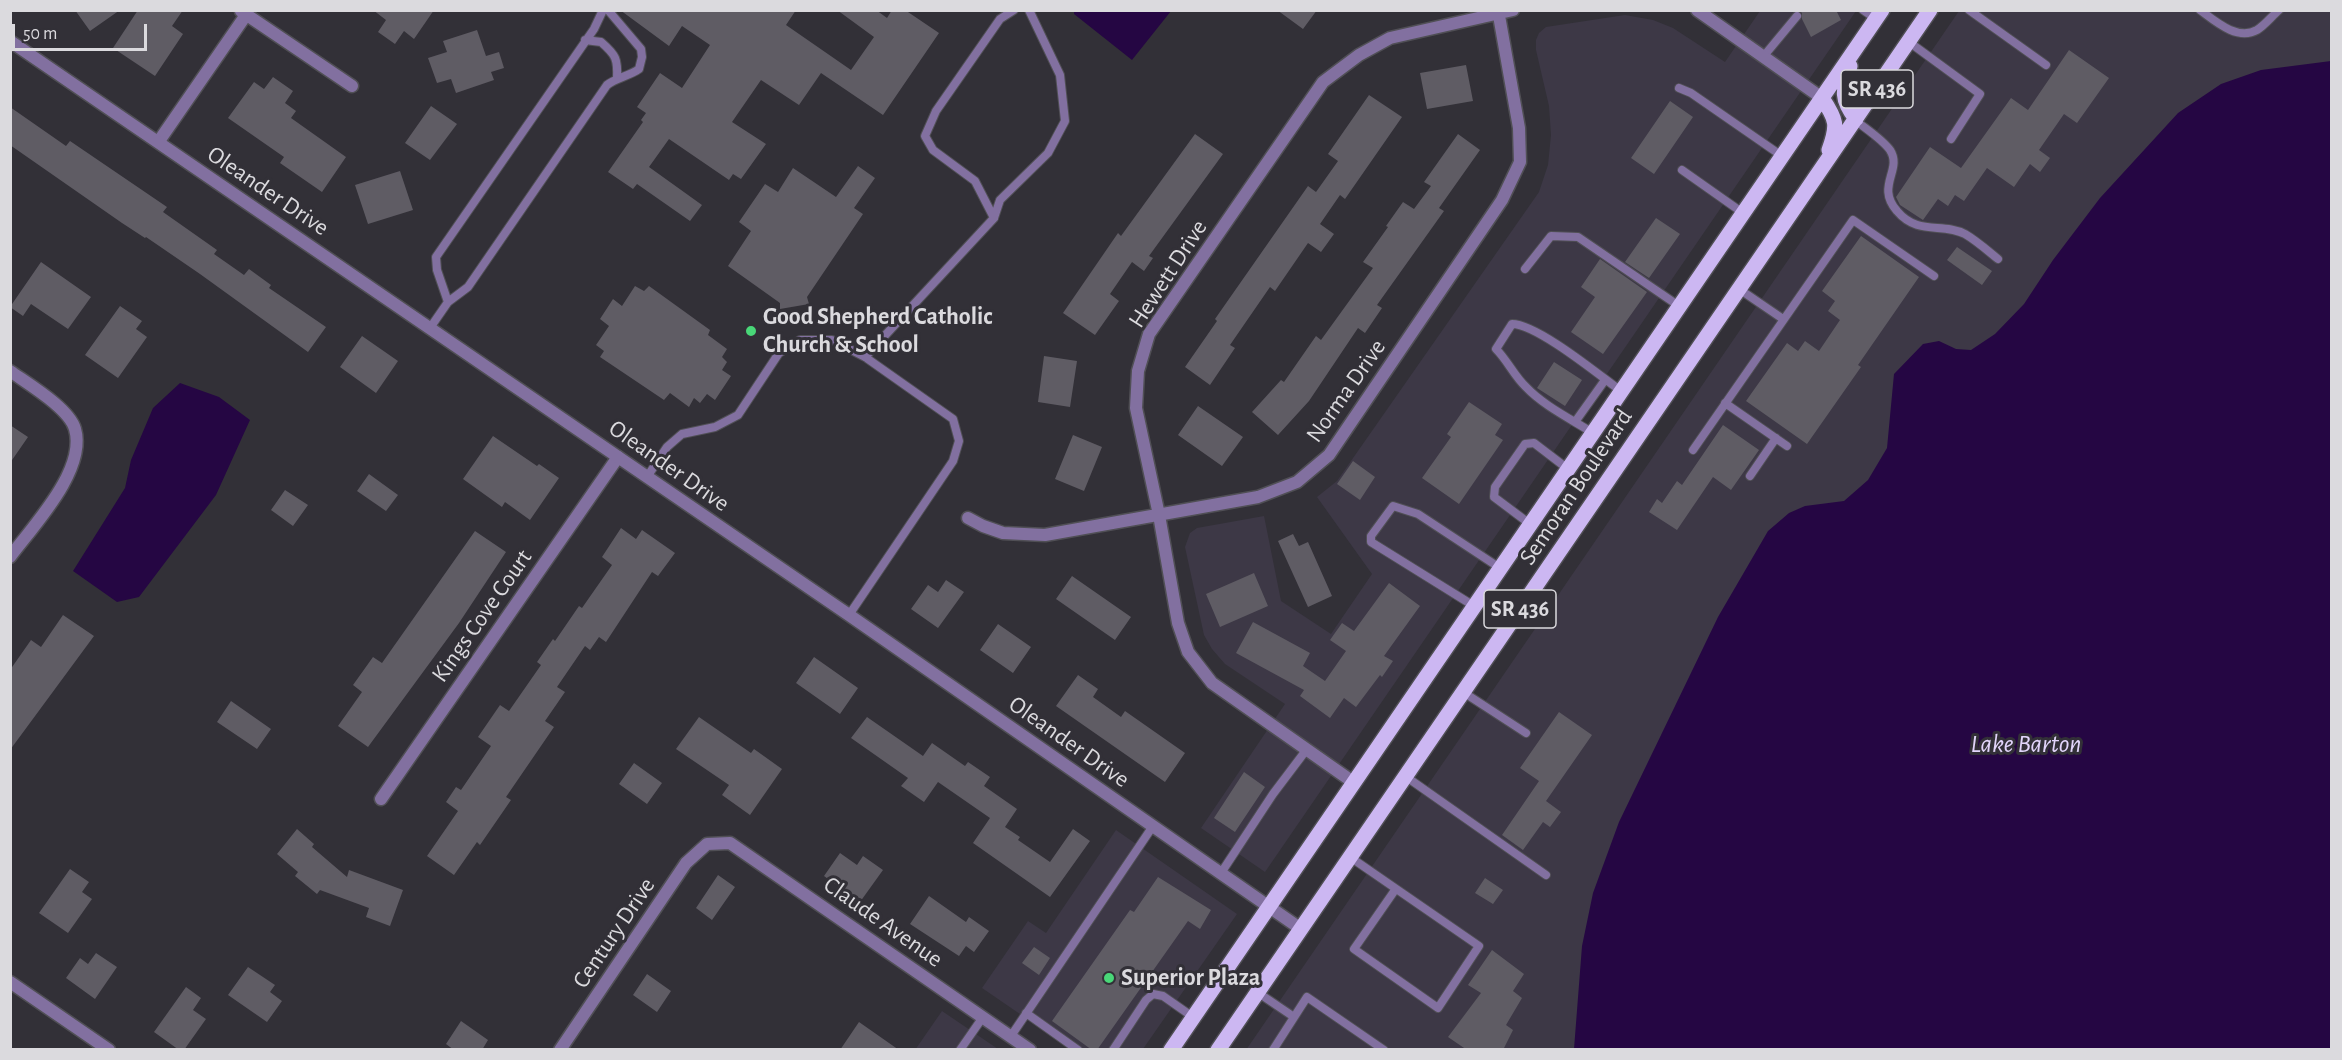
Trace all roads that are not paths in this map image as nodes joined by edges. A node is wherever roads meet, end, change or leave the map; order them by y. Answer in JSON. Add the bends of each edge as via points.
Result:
{"nodes":[{"id":1,"x":603,"y":10,"type":"edge"},
{"id":2,"x":608,"y":10,"type":"edge"},
{"id":3,"x":1014,"y":10,"type":"edge"},
{"id":4,"x":1029,"y":10,"type":"edge"},
{"id":5,"x":1513,"y":10,"type":"edge"},
{"id":6,"x":1697,"y":10,"type":"edge"},
{"id":7,"x":1930,"y":10,"type":"edge"},
{"id":8,"x":1969,"y":10,"type":"edge"},
{"id":9,"x":2200,"y":10,"type":"edge"},
{"id":10,"x":2279,"y":10,"type":"edge"},
{"id":11,"x":1498,"y":12,"type":"edge"},
{"id":12,"x":243,"y":13,"type":"edge"},
{"id":13,"x":1874,"y":13,"type":"edge"},
{"id":14,"x":1797,"y":16,"type":"dead end"},
{"id":15,"x":585,"y":40,"type":"junction"},
{"id":16,"x":10,"y":41,"type":"edge"},
{"id":17,"x":1909,"y":42,"type":"junction"},
{"id":18,"x":1856,"y":49,"type":"junction"},
{"id":19,"x":1763,"y":57,"type":"junction"},
{"id":20,"x":2046,"y":65,"type":"dead end"},
{"id":21,"x":617,"y":79,"type":"junction"},
{"id":22,"x":352,"y":86,"type":"dead end"},
{"id":23,"x":1679,"y":88,"type":"dead end"},
{"id":24,"x":1822,"y":98,"type":"junction"},
{"id":25,"x":1855,"y":120,"type":"junction"},
{"id":26,"x":1951,"y":139,"type":"dead end"},
{"id":27,"x":159,"y":141,"type":"junction"},
{"id":28,"x":1782,"y":156,"type":"junction"},
{"id":29,"x":1823,"y":167,"type":"junction"},
{"id":30,"x":1682,"y":170,"type":"dead end"},
{"id":31,"x":1743,"y":213,"type":"junction"},
{"id":32,"x":994,"y":218,"type":"junction"},
{"id":33,"x":1998,"y":259,"type":"dead end"},
{"id":34,"x":1526,"y":269,"type":"dead end"},
{"id":35,"x":1934,"y":276,"type":"dead end"},
{"id":36,"x":1739,"y":289,"type":"junction"},
{"id":37,"x":448,"y":302,"type":"junction"},
{"id":38,"x":1679,"y":306,"type":"junction"},
{"id":39,"x":1783,"y":319,"type":"junction"},
{"id":40,"x":430,"y":328,"type":"junction"},
{"id":41,"x":865,"y":357,"type":"junction"},
{"id":42,"x":10,"y":371,"type":"edge"},
{"id":43,"x":1605,"y":380,"type":"junction"},
{"id":44,"x":1621,"y":391,"type":"junction"},
{"id":45,"x":1725,"y":403,"type":"junction"},
{"id":46,"x":1575,"y":422,"type":"junction"},
{"id":47,"x":1593,"y":433,"type":"junction"},
{"id":48,"x":1776,"y":438,"type":"junction"},
{"id":49,"x":1787,"y":446,"type":"dead end"},
{"id":50,"x":1693,"y":450,"type":"dead end"},
{"id":51,"x":618,"y":457,"type":"junction"},
{"id":52,"x":1568,"y":469,"type":"junction"},
{"id":53,"x":1750,"y":476,"type":"dead end"},
{"id":54,"x":647,"y":477,"type":"junction"},
{"id":55,"x":1159,"y":515,"type":"junction"},
{"id":56,"x":969,"y":518,"type":"dead end"},
{"id":57,"x":1530,"y":524,"type":"junction"},
{"id":58,"x":10,"y":557,"type":"edge"},
{"id":59,"x":1500,"y":568,"type":"junction"},
{"id":60,"x":1474,"y":606,"type":"junction"},
{"id":61,"x":849,"y":615,"type":"junction"},
{"id":62,"x":1463,"y":692,"type":"junction"},
{"id":63,"x":1526,"y":733,"type":"dead end"},
{"id":64,"x":1307,"y":749,"type":"junction"},
{"id":65,"x":1405,"y":776,"type":"junction"},
{"id":66,"x":1353,"y":782,"type":"junction"},
{"id":67,"x":381,"y":799,"type":"dead end"},
{"id":68,"x":1153,"y":826,"type":"junction"},
{"id":69,"x":707,"y":844,"type":"joint"},
{"id":70,"x":1350,"y":857,"type":"junction"},
{"id":71,"x":1221,"y":873,"type":"junction"},
{"id":72,"x":1546,"y":875,"type":"dead end"},
{"id":73,"x":1395,"y":890,"type":"junction"},
{"id":74,"x":1269,"y":906,"type":"junction"},
{"id":75,"x":1301,"y":928,"type":"junction"},
{"id":76,"x":10,"y":982,"type":"edge"},
{"id":77,"x":1257,"y":992,"type":"junction"},
{"id":78,"x":1026,"y":1013,"type":"junction"},
{"id":79,"x":982,"y":1017,"type":"junction"},
{"id":80,"x":1193,"y":1017,"type":"junction"},
{"id":81,"x":1294,"y":1017,"type":"junction"},
{"id":82,"x":1011,"y":1036,"type":"junction"},
{"id":83,"x":1223,"y":1048,"type":"edge"},
{"id":84,"x":109,"y":1050,"type":"edge"},
{"id":85,"x":560,"y":1050,"type":"edge"},
{"id":86,"x":960,"y":1050,"type":"edge"},
{"id":87,"x":1030,"y":1050,"type":"edge"},
{"id":88,"x":1078,"y":1050,"type":"edge"},
{"id":89,"x":1113,"y":1050,"type":"edge"},
{"id":90,"x":1171,"y":1050,"type":"edge"},
{"id":91,"x":1273,"y":1050,"type":"edge"},
{"id":92,"x":1384,"y":1050,"type":"edge"}],
"edges":[{"from":1,"to":15,"type":"lane"},
{"from":2,"to":21,"type":"lane","via":[[641,49],[639,69]]},
{"from":3,"to":32,"type":"lane","via":[[1000,19],[936,111],[925,136],[933,150],[975,181]]},
{"from":4,"to":32,"type":"lane","via":[[1060,75],[1065,122],[1048,153],[1000,200]]},
{"from":5,"to":11,"type":"street","name":"Hewett Drive"},
{"from":6,"to":19,"type":"street"},
{"from":7,"to":17,"type":"main road","name":"Semoran Boulevard","number":"SR 436"},
{"from":8,"to":20,"type":"lane"},
{"from":9,"to":10,"type":"lane","via":[[2227,29],[2246,33],[2257,30]]},
{"from":11,"to":55,"type":"street","name":"Hewett Drive","via":[[1390,38],[1323,82],[1149,334],[1138,371],[1136,408]]},
{"from":11,"to":55,"type":"street","name":"Norma Drive","via":[[1519,128],[1520,162],[1502,200],[1329,455],[1297,482],[1258,497]]},
{"from":12,"to":22,"type":"street"},
{"from":12,"to":27,"type":"street"},
{"from":13,"to":18,"type":"main road","name":"Semoran Boulevard","number":"SR 436"},
{"from":14,"to":19,"type":"lane"},
{"from":15,"to":21,"type":"lane","via":[[601,42],[614,54]]},
{"from":15,"to":37,"type":"lane","via":[[436,257]]},
{"from":16,"to":27,"type":"street","name":"Oleander Drive"},
{"from":17,"to":25,"type":"main road","name":"Semoran Boulevard","number":"SR 436"},
{"from":17,"to":26,"type":"lane","via":[[1980,94]]},
{"from":18,"to":24,"type":"main road","name":"Semoran Boulevard","number":"SR 436"},
{"from":18,"to":25,"type":"main road","via":[[1844,85],[1845,105]]},
{"from":19,"to":24,"type":"street"},
{"from":21,"to":37,"type":"lane","via":[[607,85],[468,287]]},
{"from":23,"to":28,"type":"lane"},
{"from":24,"to":28,"type":"main road","name":"Semoran Boulevard","number":"SR 436"},
{"from":24,"to":29,"type":"main road","via":[[1834,116],[1834,134]]},
{"from":25,"to":29,"type":"main road","name":"Semoran Boulevard","number":"SR 436"},
{"from":25,"to":33,"type":"lane","via":[[1889,149],[1894,165],[1887,195],[1899,214],[1918,225],[1964,234]]},
{"from":27,"to":40,"type":"street","name":"Oleander Drive"},
{"from":28,"to":31,"type":"main road","name":"Semoran Boulevard","number":"SR 436"},
{"from":29,"to":36,"type":"main road","name":"Semoran Boulevard","number":"SR 436"},
{"from":30,"to":31,"type":"lane"},
{"from":31,"to":38,"type":"main road","name":"Semoran Boulevard","number":"SR 436"},
{"from":32,"to":41,"type":"lane"},
{"from":34,"to":38,"type":"lane","via":[[1551,236],[1578,237]]},
{"from":35,"to":39,"type":"lane","via":[[1853,220]]},
{"from":36,"to":39,"type":"lane"},
{"from":36,"to":62,"type":"main road","name":"Semoran Boulevard","number":"SR 436"},
{"from":37,"to":40,"type":"lane"},
{"from":38,"to":44,"type":"main road","name":"Semoran Boulevard","number":"SR 436"},
{"from":39,"to":45,"type":"lane"},
{"from":40,"to":51,"type":"street","name":"Oleander Drive"},
{"from":41,"to":54,"type":"lane","via":[[832,340],[800,340],[780,352],[738,415],[715,427],[682,434],[667,447]]},
{"from":41,"to":61,"type":"lane","via":[[953,419],[959,441],[953,461]]},
{"from":42,"to":58,"type":"street","via":[[58,405],[75,428],[76,451],[67,480]]},
{"from":43,"to":44,"type":"lane"},
{"from":43,"to":46,"type":"lane"},
{"from":43,"to":46,"type":"lane","via":[[1562,348],[1520,324],[1512,324],[1497,349],[1524,385]]},
{"from":44,"to":47,"type":"main road","name":"Semoran Boulevard","number":"SR 436"},
{"from":45,"to":48,"type":"lane"},
{"from":45,"to":50,"type":"lane"},
{"from":46,"to":47,"type":"lane"},
{"from":47,"to":52,"type":"main road","name":"Semoran Boulevard","number":"SR 436"},
{"from":48,"to":49,"type":"lane"},
{"from":48,"to":53,"type":"lane"},
{"from":51,"to":54,"type":"street","name":"Oleander Drive"},
{"from":51,"to":67,"type":"street","name":"Kings Cove Court"},
{"from":52,"to":57,"type":"main road","name":"Semoran Boulevard","number":"SR 436"},
{"from":52,"to":57,"type":"lane","via":[[1534,443],[1525,444],[1495,487],[1494,497]]},
{"from":54,"to":61,"type":"street","name":"Oleander Drive"},
{"from":55,"to":56,"type":"street","name":"Norma Drive","via":[[1045,535],[1003,533]]},
{"from":55,"to":64,"type":"street","name":"Hewett Drive","via":[[1178,623],[1188,652],[1212,683]]},
{"from":57,"to":59,"type":"main road","name":"Semoran Boulevard","number":"SR 436"},
{"from":59,"to":60,"type":"main road","name":"Semoran Boulevard","number":"SR 436"},
{"from":59,"to":60,"type":"lane","via":[[1418,514],[1393,506],[1371,536],[1371,542]]},
{"from":60,"to":66,"type":"main road","name":"Semoran Boulevard","number":"SR 436"},
{"from":61,"to":68,"type":"street","name":"Oleander Drive"},
{"from":62,"to":63,"type":"lane"},
{"from":62,"to":65,"type":"main road","name":"Semoran Boulevard","number":"SR 436"},
{"from":64,"to":66,"type":"street","name":"Hewett Drive"},
{"from":64,"to":71,"type":"lane"},
{"from":65,"to":70,"type":"main road","name":"Semoran Boulevard","number":"SR 436"},
{"from":65,"to":72,"type":"lane"},
{"from":66,"to":74,"type":"main road","name":"Semoran Boulevard","number":"SR 436"},
{"from":68,"to":71,"type":"street","name":"Oleander Drive"},
{"from":68,"to":78,"type":"lane"},
{"from":69,"to":79,"type":"street","name":"Claude Avenue","via":[[730,843]]},
{"from":69,"to":85,"type":"street","name":"Century Drive","via":[[686,863]]},
{"from":70,"to":73,"type":"lane"},
{"from":70,"to":75,"type":"main road","name":"Semoran Boulevard","number":"SR 436"},
{"from":71,"to":74,"type":"street","name":"Oleander Drive"},
{"from":73,"to":73,"type":"lane","via":[[1479,946],[1438,1008],[1354,948]]},
{"from":74,"to":75,"type":"street","name":"Oleander Drive"},
{"from":74,"to":80,"type":"main road","name":"Semoran Boulevard","number":"SR 436"},
{"from":75,"to":77,"type":"main road","name":"Semoran Boulevard","number":"SR 436"},
{"from":76,"to":84,"type":"street"},
{"from":77,"to":81,"type":"lane"},
{"from":77,"to":83,"type":"main road","name":"Semoran Boulevard","number":"SR 436"},
{"from":78,"to":82,"type":"lane"},
{"from":78,"to":88,"type":"lane"},
{"from":79,"to":82,"type":"street","name":"Claude Avenue"},
{"from":79,"to":86,"type":"lane"},
{"from":80,"to":89,"type":"lane","via":[[1163,996],[1153,994]]},
{"from":80,"to":90,"type":"main road","name":"Semoran Boulevard","number":"SR 436"},
{"from":81,"to":91,"type":"lane"},
{"from":81,"to":92,"type":"lane","via":[[1307,997]]},
{"from":82,"to":87,"type":"street","name":"Claude Avenue"}]}
